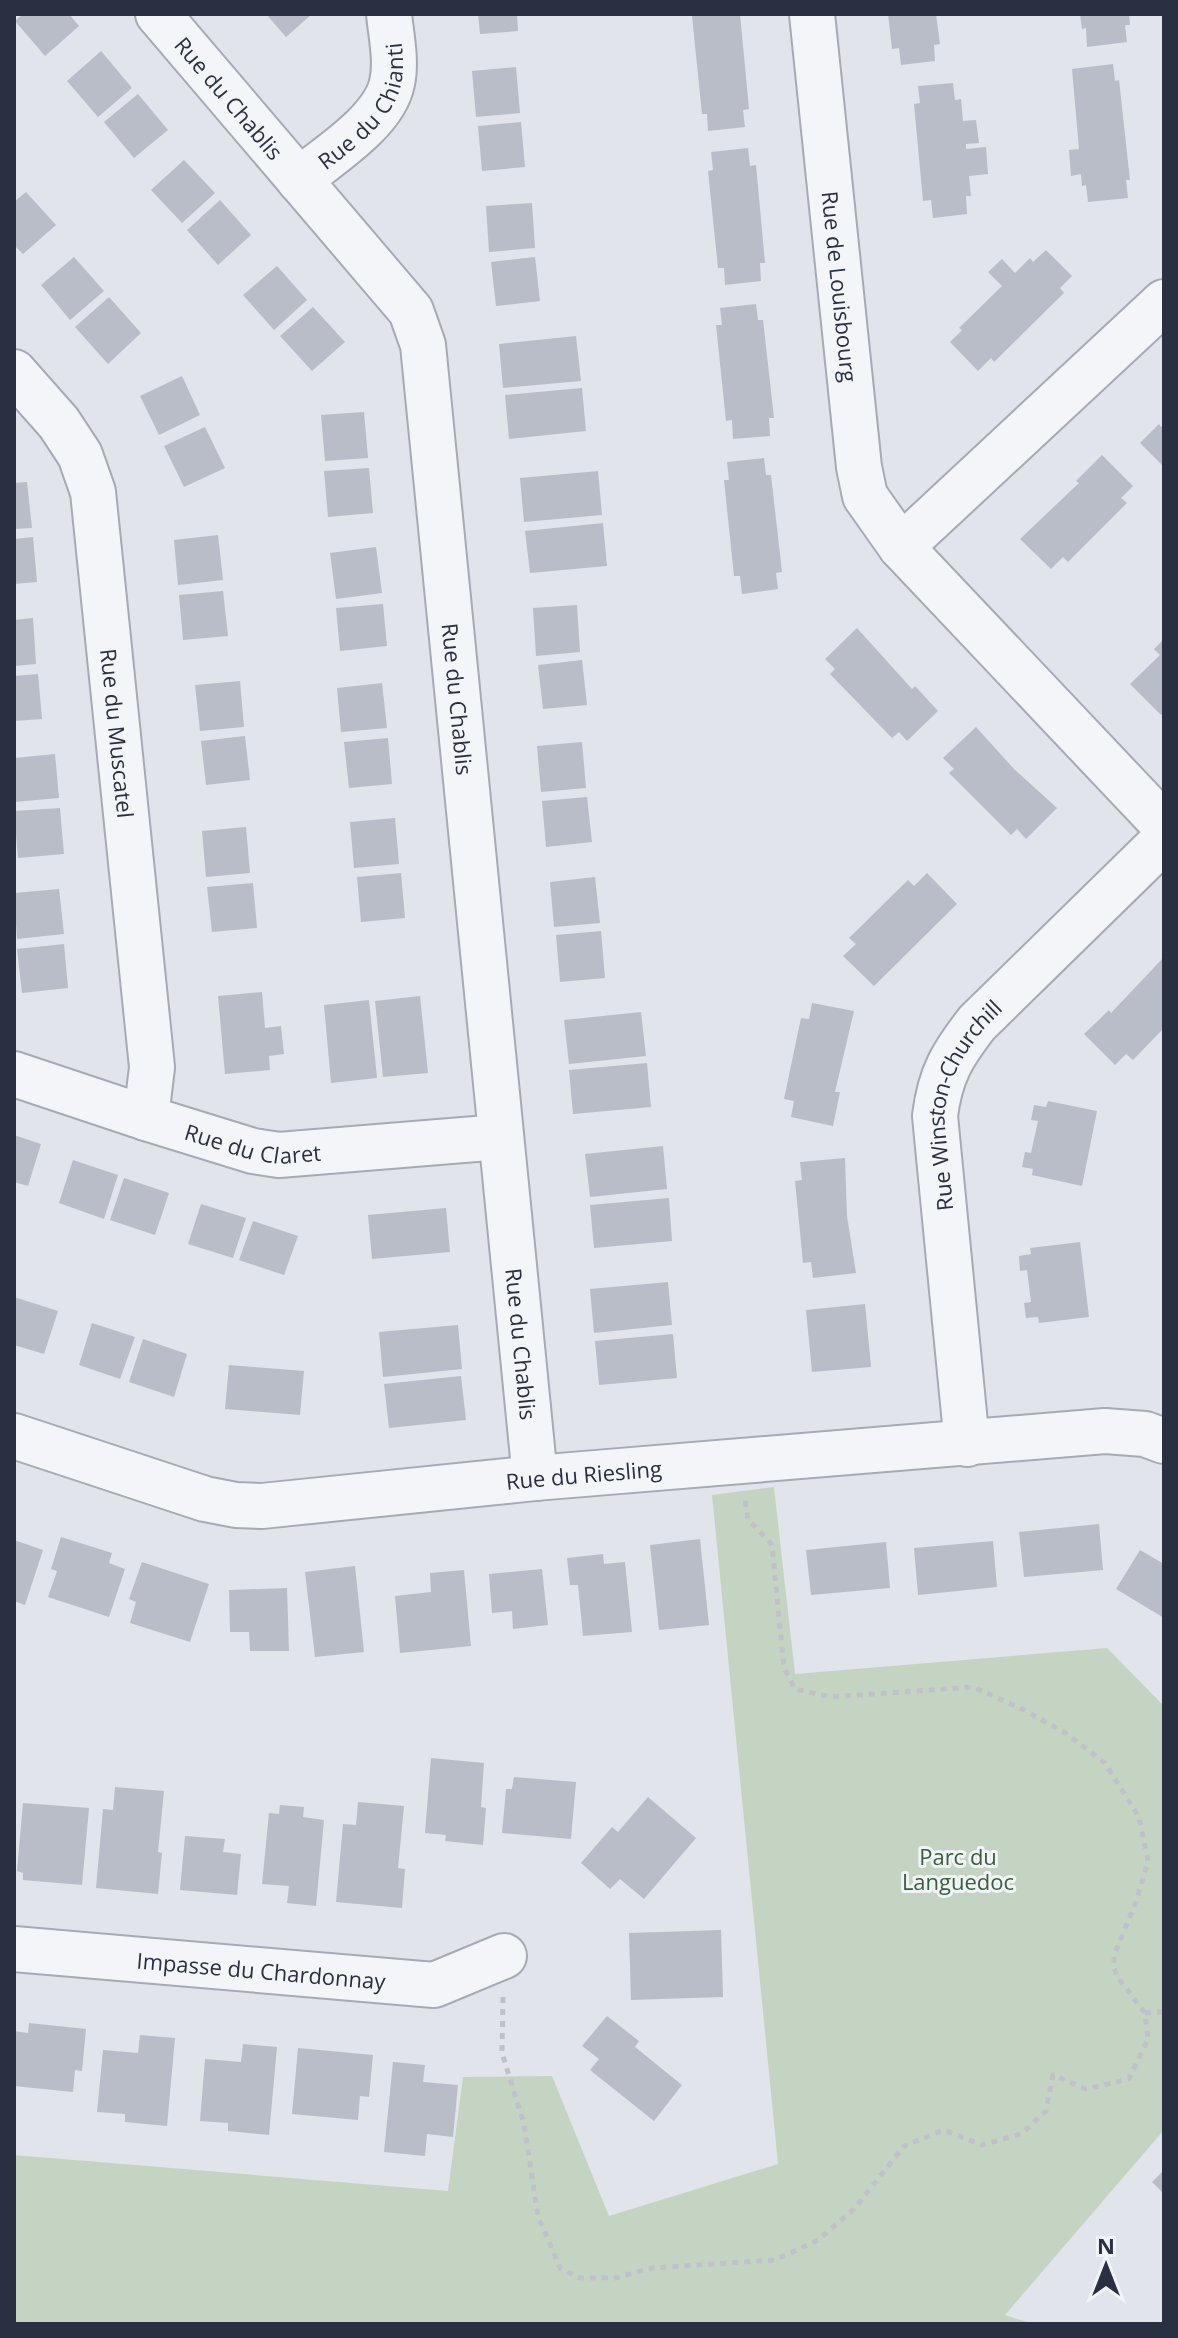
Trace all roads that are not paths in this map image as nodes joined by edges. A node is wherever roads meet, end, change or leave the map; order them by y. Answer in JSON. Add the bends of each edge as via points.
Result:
{"nodes":[{"id":1,"x":158,"y":14,"type":"edge"},
{"id":2,"x":389,"y":14,"type":"edge"},
{"id":3,"x":812,"y":14,"type":"edge"},
{"id":4,"x":299,"y":180,"type":"junction"},
{"id":5,"x":1164,"y":302,"type":"edge"},
{"id":6,"x":14,"y":372,"type":"edge"},
{"id":7,"x":901,"y":547,"type":"junction"},
{"id":8,"x":1164,"y":825,"type":"edge"},
{"id":9,"x":1164,"y":840,"type":"edge"},
{"id":10,"x":14,"y":1074,"type":"edge"},
{"id":11,"x":146,"y":1118,"type":"junction"},
{"id":12,"x":500,"y":1137,"type":"junction"},
{"id":13,"x":14,"y":1436,"type":"edge"},
{"id":14,"x":1164,"y":1441,"type":"edge"},
{"id":15,"x":967,"y":1444,"type":"junction"},
{"id":16,"x":535,"y":1478,"type":"junction"},
{"id":17,"x":14,"y":1949,"type":"edge"},
{"id":18,"x":504,"y":1956,"type":"road end"}],
"edges":[{"from":1,"to":4,"type":"street","name":"Rue du Chablis"},
{"from":2,"to":4,"type":"street","name":"Rue du Chianti","via":[[392,83],[382,107]]},
{"from":3,"to":7,"type":"street","name":"Rue de Louisbourg","via":[[859,467],[865,496]]},
{"from":4,"to":12,"type":"street","name":"Rue du Chablis","via":[[411,311],[423,345]]},
{"from":5,"to":7,"type":"street"},
{"from":6,"to":11,"type":"street","name":"Rue du Muscatel","via":[[73,444],[93,492],[152,1067]]},
{"from":7,"to":8,"type":"street","name":"Rue de Louisbourg"},
{"from":9,"to":15,"type":"street","name":"Rue Winston-Churchill","via":[[977,1023],[951,1057],[938,1088],[935,1116]]},
{"from":10,"to":11,"type":"street","name":"Rue du Claret"},
{"from":11,"to":12,"type":"street","name":"Rue du Claret","via":[[279,1155]]},
{"from":12,"to":16,"type":"street","name":"Rue du Chablis"},
{"from":13,"to":16,"type":"street","name":"Rue du Riesling","via":[[236,1505]]},
{"from":14,"to":15,"type":"street","name":"Rue du Riesling","via":[[1105,1431]]},
{"from":15,"to":16,"type":"street","name":"Rue du Riesling"},
{"from":17,"to":18,"type":"street","name":"Impasse du Chardonnay","via":[[434,1985]]}]}
